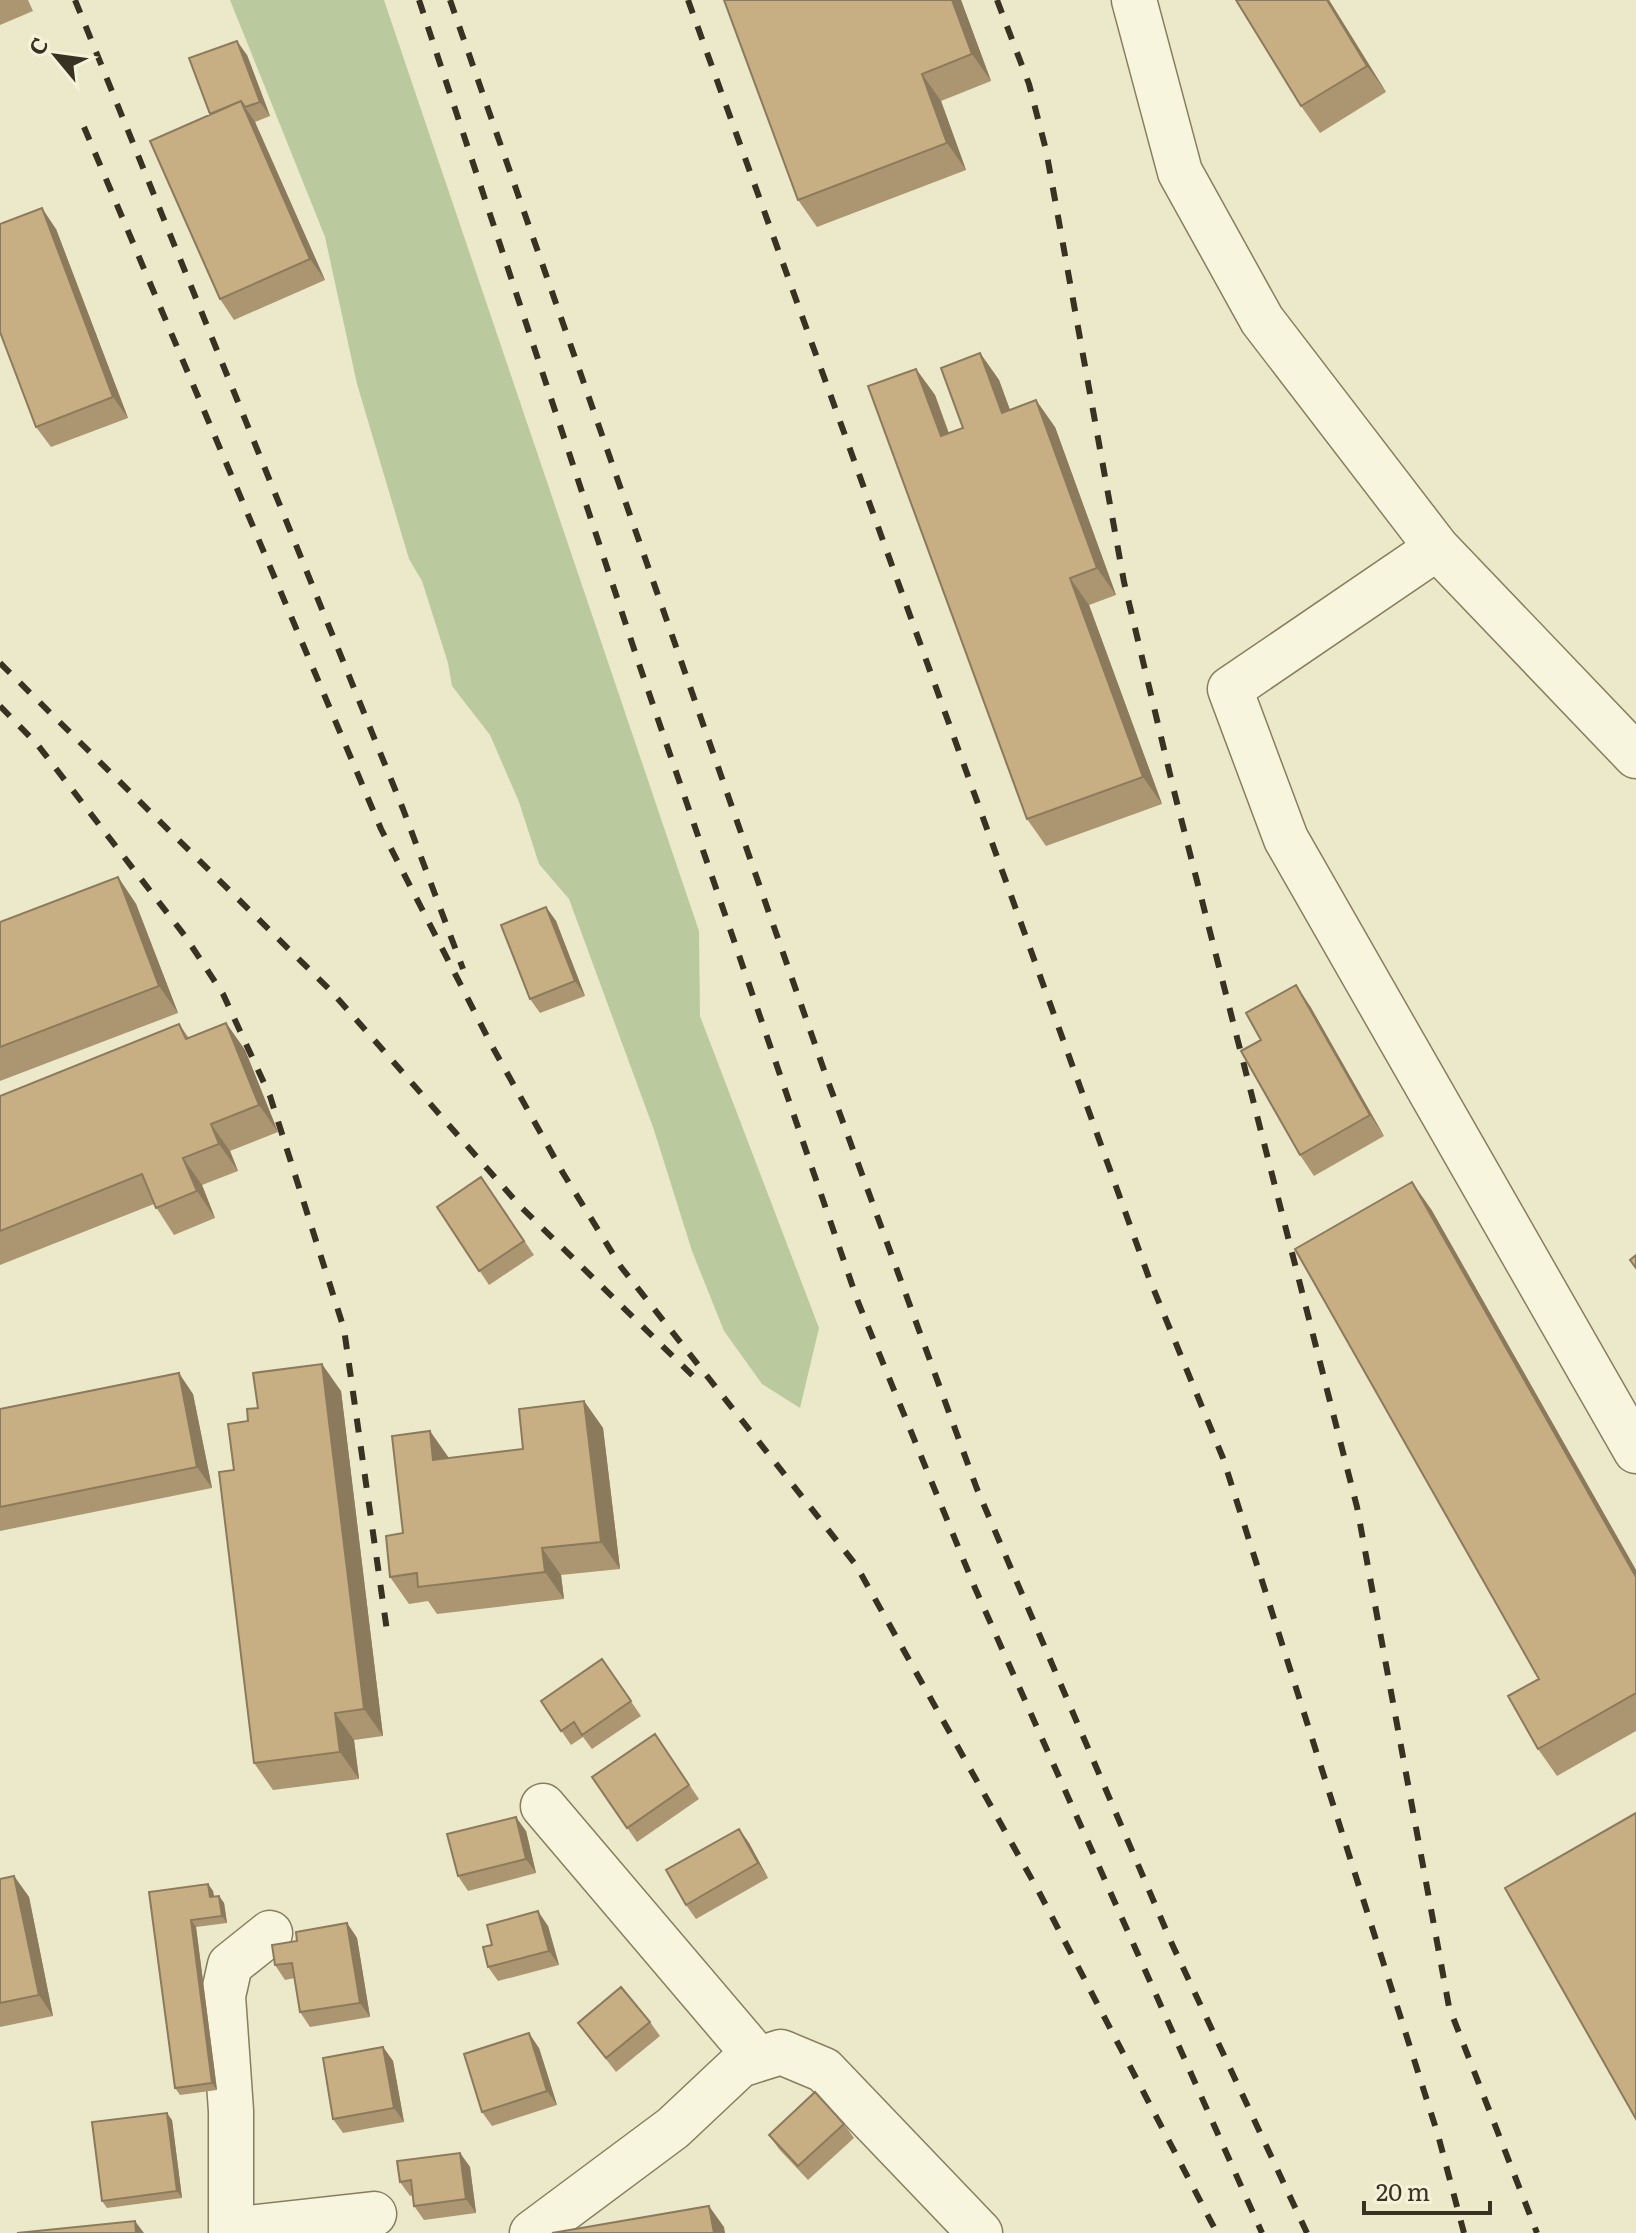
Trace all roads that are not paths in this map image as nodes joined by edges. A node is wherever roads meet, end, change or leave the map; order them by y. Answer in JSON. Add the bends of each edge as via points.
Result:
{"nodes":[{"id":1,"x":1134,"y":0,"type":"edge"},
{"id":2,"x":1437,"y":548,"type":"junction"},
{"id":3,"x":1636,"y":756,"type":"edge"},
{"id":4,"x":1636,"y":1451,"type":"edge"},
{"id":5,"x":543,"y":1806,"type":"dead end"},
{"id":6,"x":270,"y":1933,"type":"dead end"},
{"id":7,"x":758,"y":2059,"type":"junction"},
{"id":8,"x":374,"y":2214,"type":"dead end"},
{"id":9,"x":231,"y":2232,"type":"edge"},
{"id":10,"x":532,"y":2233,"type":"edge"},
{"id":11,"x":980,"y":2233,"type":"edge"}],
"edges":[{"from":1,"to":2,"type":"street","via":[[1180,172],[1262,320]]},
{"from":2,"to":3,"type":"street"},
{"from":2,"to":4,"type":"street","via":[[1230,689],[1286,839]]},
{"from":5,"to":7,"type":"street"},
{"from":6,"to":9,"type":"street","via":[[230,1965],[223,1996],[231,2111]]},
{"from":7,"to":10,"type":"street","via":[[740,2065],[673,2128]]},
{"from":7,"to":11,"type":"street","via":[[781,2052],[824,2070]]},
{"from":8,"to":9,"type":"street"}]}
